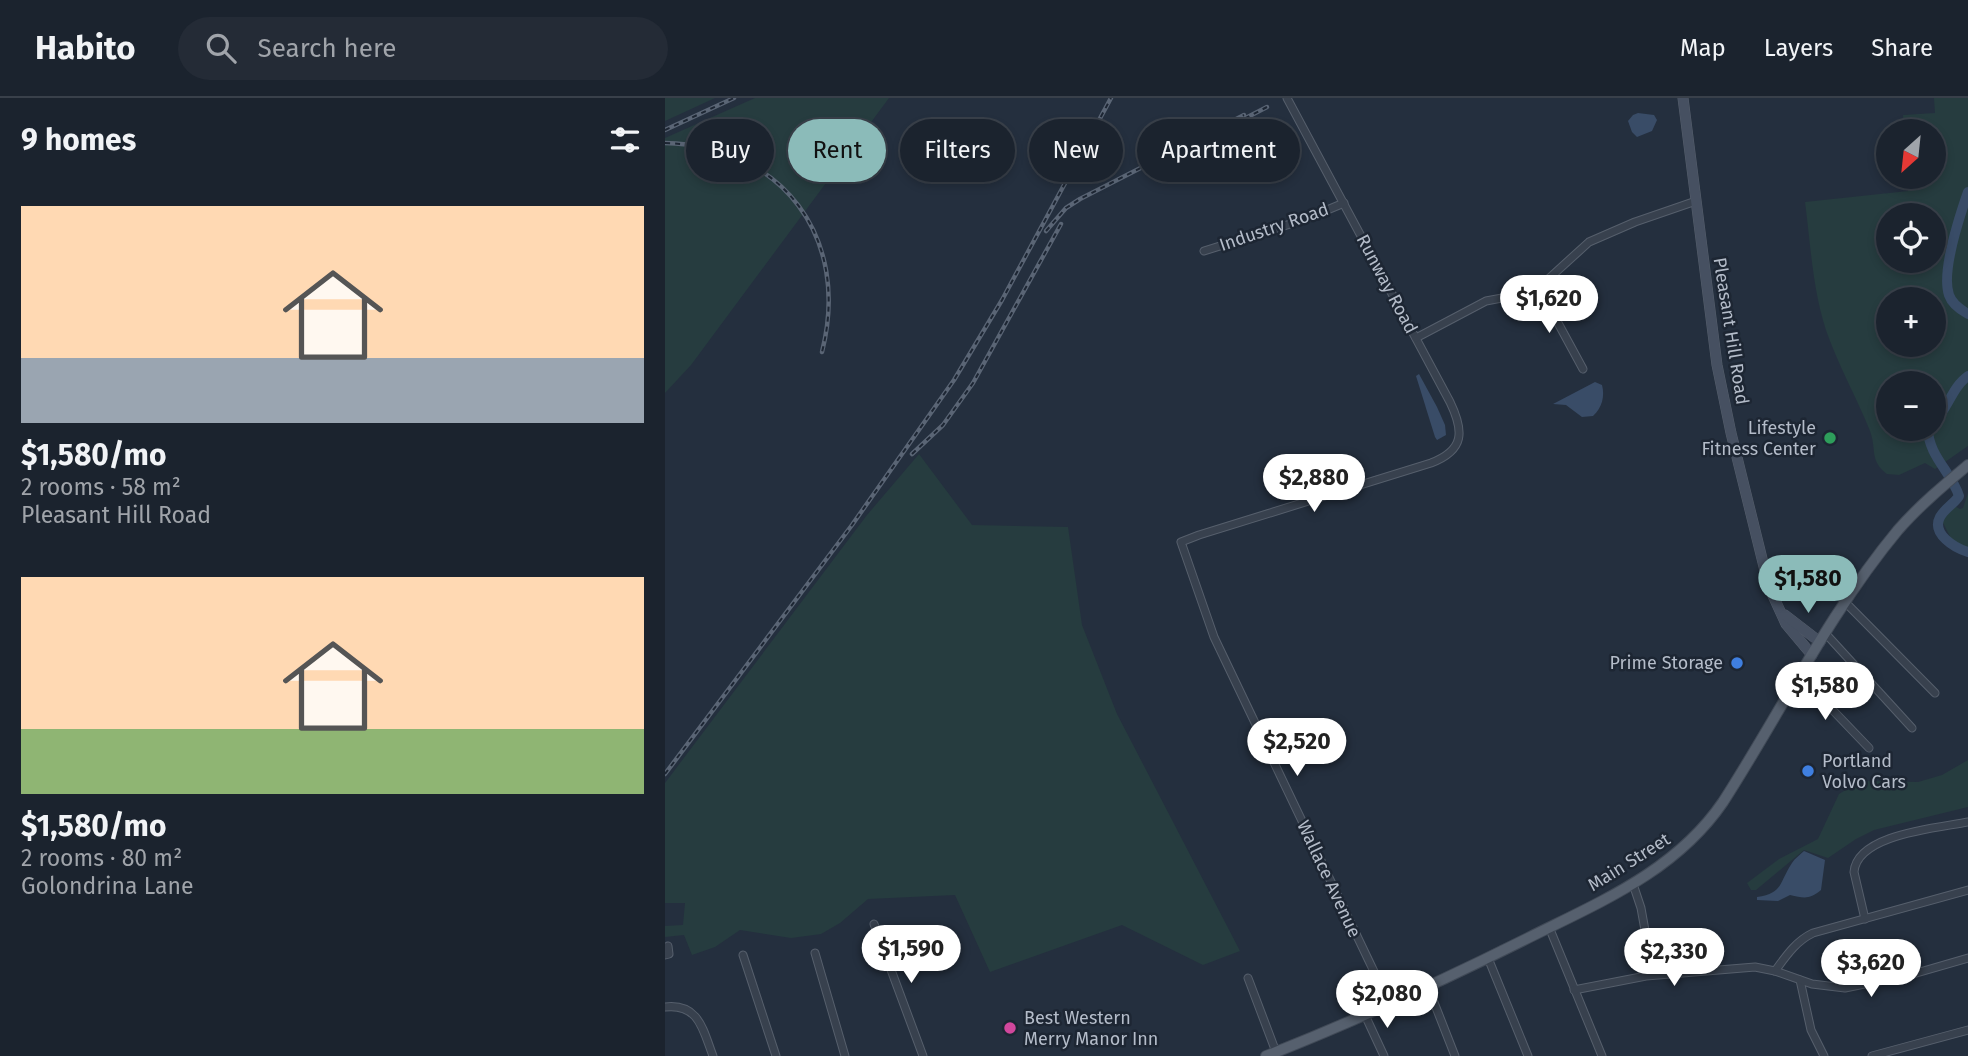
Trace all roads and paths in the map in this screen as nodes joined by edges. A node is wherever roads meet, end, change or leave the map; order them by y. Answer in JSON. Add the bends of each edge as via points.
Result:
{"nodes":[{"id":1,"x":1287,"y":98,"type":"edge"},
{"id":2,"x":1683,"y":98,"type":"edge"},
{"id":3,"x":1696,"y":201,"type":"junction"},
{"id":4,"x":1344,"y":203,"type":"junction"},
{"id":5,"x":1204,"y":251,"type":"dead end"},
{"id":6,"x":1539,"y":288,"type":"junction"},
{"id":7,"x":1416,"y":338,"type":"junction"},
{"id":8,"x":1583,"y":369,"type":"dead end"},
{"id":9,"x":1968,"y":464,"type":"edge"},
{"id":10,"x":1186,"y":560,"type":"joint"},
{"id":11,"x":1846,"y":603,"type":"junction"},
{"id":12,"x":1777,"y":606,"type":"junction"},
{"id":13,"x":1823,"y":638,"type":"junction"},
{"id":14,"x":1812,"y":655,"type":"junction"},
{"id":15,"x":1800,"y":676,"type":"junction"},
{"id":16,"x":1935,"y":693,"type":"dead end"},
{"id":17,"x":1912,"y":728,"type":"dead end"},
{"id":18,"x":1869,"y":748,"type":"dead end"},
{"id":19,"x":1968,"y":822,"type":"edge"},
{"id":20,"x":1633,"y":884,"type":"junction"},
{"id":21,"x":1968,"y":890,"type":"edge"},
{"id":22,"x":1865,"y":919,"type":"junction"},
{"id":23,"x":874,"y":924,"type":"dead end"},
{"id":24,"x":1549,"y":927,"type":"junction"},
{"id":25,"x":669,"y":946,"type":"dead end"},
{"id":26,"x":815,"y":953,"type":"dead end"},
{"id":27,"x":665,"y":955,"type":"edge"},
{"id":28,"x":743,"y":955,"type":"dead end"},
{"id":29,"x":1488,"y":958,"type":"junction"},
{"id":30,"x":1968,"y":958,"type":"edge"},
{"id":31,"x":1775,"y":971,"type":"junction"},
{"id":32,"x":1653,"y":975,"type":"junction"},
{"id":33,"x":1248,"y":978,"type":"dead end"},
{"id":34,"x":1800,"y":980,"type":"junction"},
{"id":35,"x":1429,"y":988,"type":"junction"},
{"id":36,"x":1574,"y":989,"type":"junction"},
{"id":37,"x":1390,"y":1005,"type":"junction"},
{"id":38,"x":666,"y":1007,"type":"edge"},
{"id":39,"x":1365,"y":1016,"type":"junction"},
{"id":40,"x":1968,"y":1030,"type":"edge"},
{"id":41,"x":1271,"y":1054,"type":"edge"},
{"id":42,"x":713,"y":1056,"type":"edge"},
{"id":43,"x":776,"y":1056,"type":"edge"},
{"id":44,"x":845,"y":1056,"type":"edge"},
{"id":45,"x":923,"y":1056,"type":"edge"},
{"id":46,"x":1384,"y":1056,"type":"edge"},
{"id":47,"x":1455,"y":1056,"type":"edge"},
{"id":48,"x":1528,"y":1056,"type":"edge"},
{"id":49,"x":1602,"y":1056,"type":"edge"},
{"id":50,"x":1824,"y":1056,"type":"edge"},
{"id":51,"x":1872,"y":1056,"type":"edge"}],
"edges":[{"from":1,"to":4,"type":"street","name":"Runway Road"},
{"from":2,"to":3,"type":"street","name":"Pleasant Hill Road"},
{"from":3,"to":6,"type":"street","via":[[1588,242]]},
{"from":3,"to":12,"type":"street","name":"Pleasant Hill Road","via":[[1721,389],[1765,575]]},
{"from":4,"to":5,"type":"street","name":"Industry Road"},
{"from":4,"to":7,"type":"street","name":"Runway Road"},
{"from":6,"to":7,"type":"street","via":[[1486,301]]},
{"from":6,"to":8,"type":"street"},
{"from":7,"to":10,"type":"street","name":"Runway Road","via":[[1460,427],[1454,450],[1431,463],[1181,542]]},
{"from":9,"to":11,"type":"main road","name":"Main Street","via":[[1899,530]]},
{"from":10,"to":37,"type":"street","name":"Wallace Avenue","via":[[1214,637]]},
{"from":11,"to":13,"type":"main road","name":"Main Street"},
{"from":11,"to":16,"type":"street"},
{"from":12,"to":13,"type":"street","name":"Pleasant Hill Road","via":[[1789,619]]},
{"from":12,"to":14,"type":"street","name":"Pleasant Hill Road","via":[[1792,634]]},
{"from":13,"to":14,"type":"main road","name":"Main Street"},
{"from":13,"to":17,"type":"street"},
{"from":14,"to":15,"type":"main road","name":"Main Street"},
{"from":15,"to":18,"type":"street"},
{"from":15,"to":20,"type":"main road","name":"Main Street","via":[[1705,827],[1672,858]]},
{"from":19,"to":22,"type":"street","via":[[1894,837],[1861,853],[1854,872]]},
{"from":20,"to":24,"type":"main road","name":"Main Street"},
{"from":20,"to":32,"type":"street"},
{"from":21,"to":22,"type":"street"},
{"from":22,"to":31,"type":"street","via":[[1805,937]]},
{"from":23,"to":45,"type":"street"},
{"from":24,"to":29,"type":"main road","name":"Main Street"},
{"from":24,"to":36,"type":"street"},
{"from":25,"to":27,"type":"street"},
{"from":26,"to":44,"type":"street"},
{"from":28,"to":43,"type":"street"},
{"from":29,"to":35,"type":"main road","name":"Main Street"},
{"from":29,"to":48,"type":"street"},
{"from":30,"to":34,"type":"street","via":[[1856,987],[1834,988]]},
{"from":31,"to":32,"type":"street","via":[[1742,968]]},
{"from":31,"to":34,"type":"street"},
{"from":32,"to":36,"type":"street"},
{"from":33,"to":41,"type":"street"},
{"from":34,"to":50,"type":"street","via":[[1811,1030]]},
{"from":35,"to":37,"type":"main road","name":"Main Street"},
{"from":35,"to":47,"type":"street"},
{"from":36,"to":49,"type":"street"},
{"from":37,"to":39,"type":"main road","name":"Main Street"},
{"from":38,"to":42,"type":"street","via":[[682,1007],[695,1016]]},
{"from":39,"to":41,"type":"main road","name":"Main Street"},
{"from":39,"to":46,"type":"street"},
{"from":40,"to":51,"type":"street"}]}
